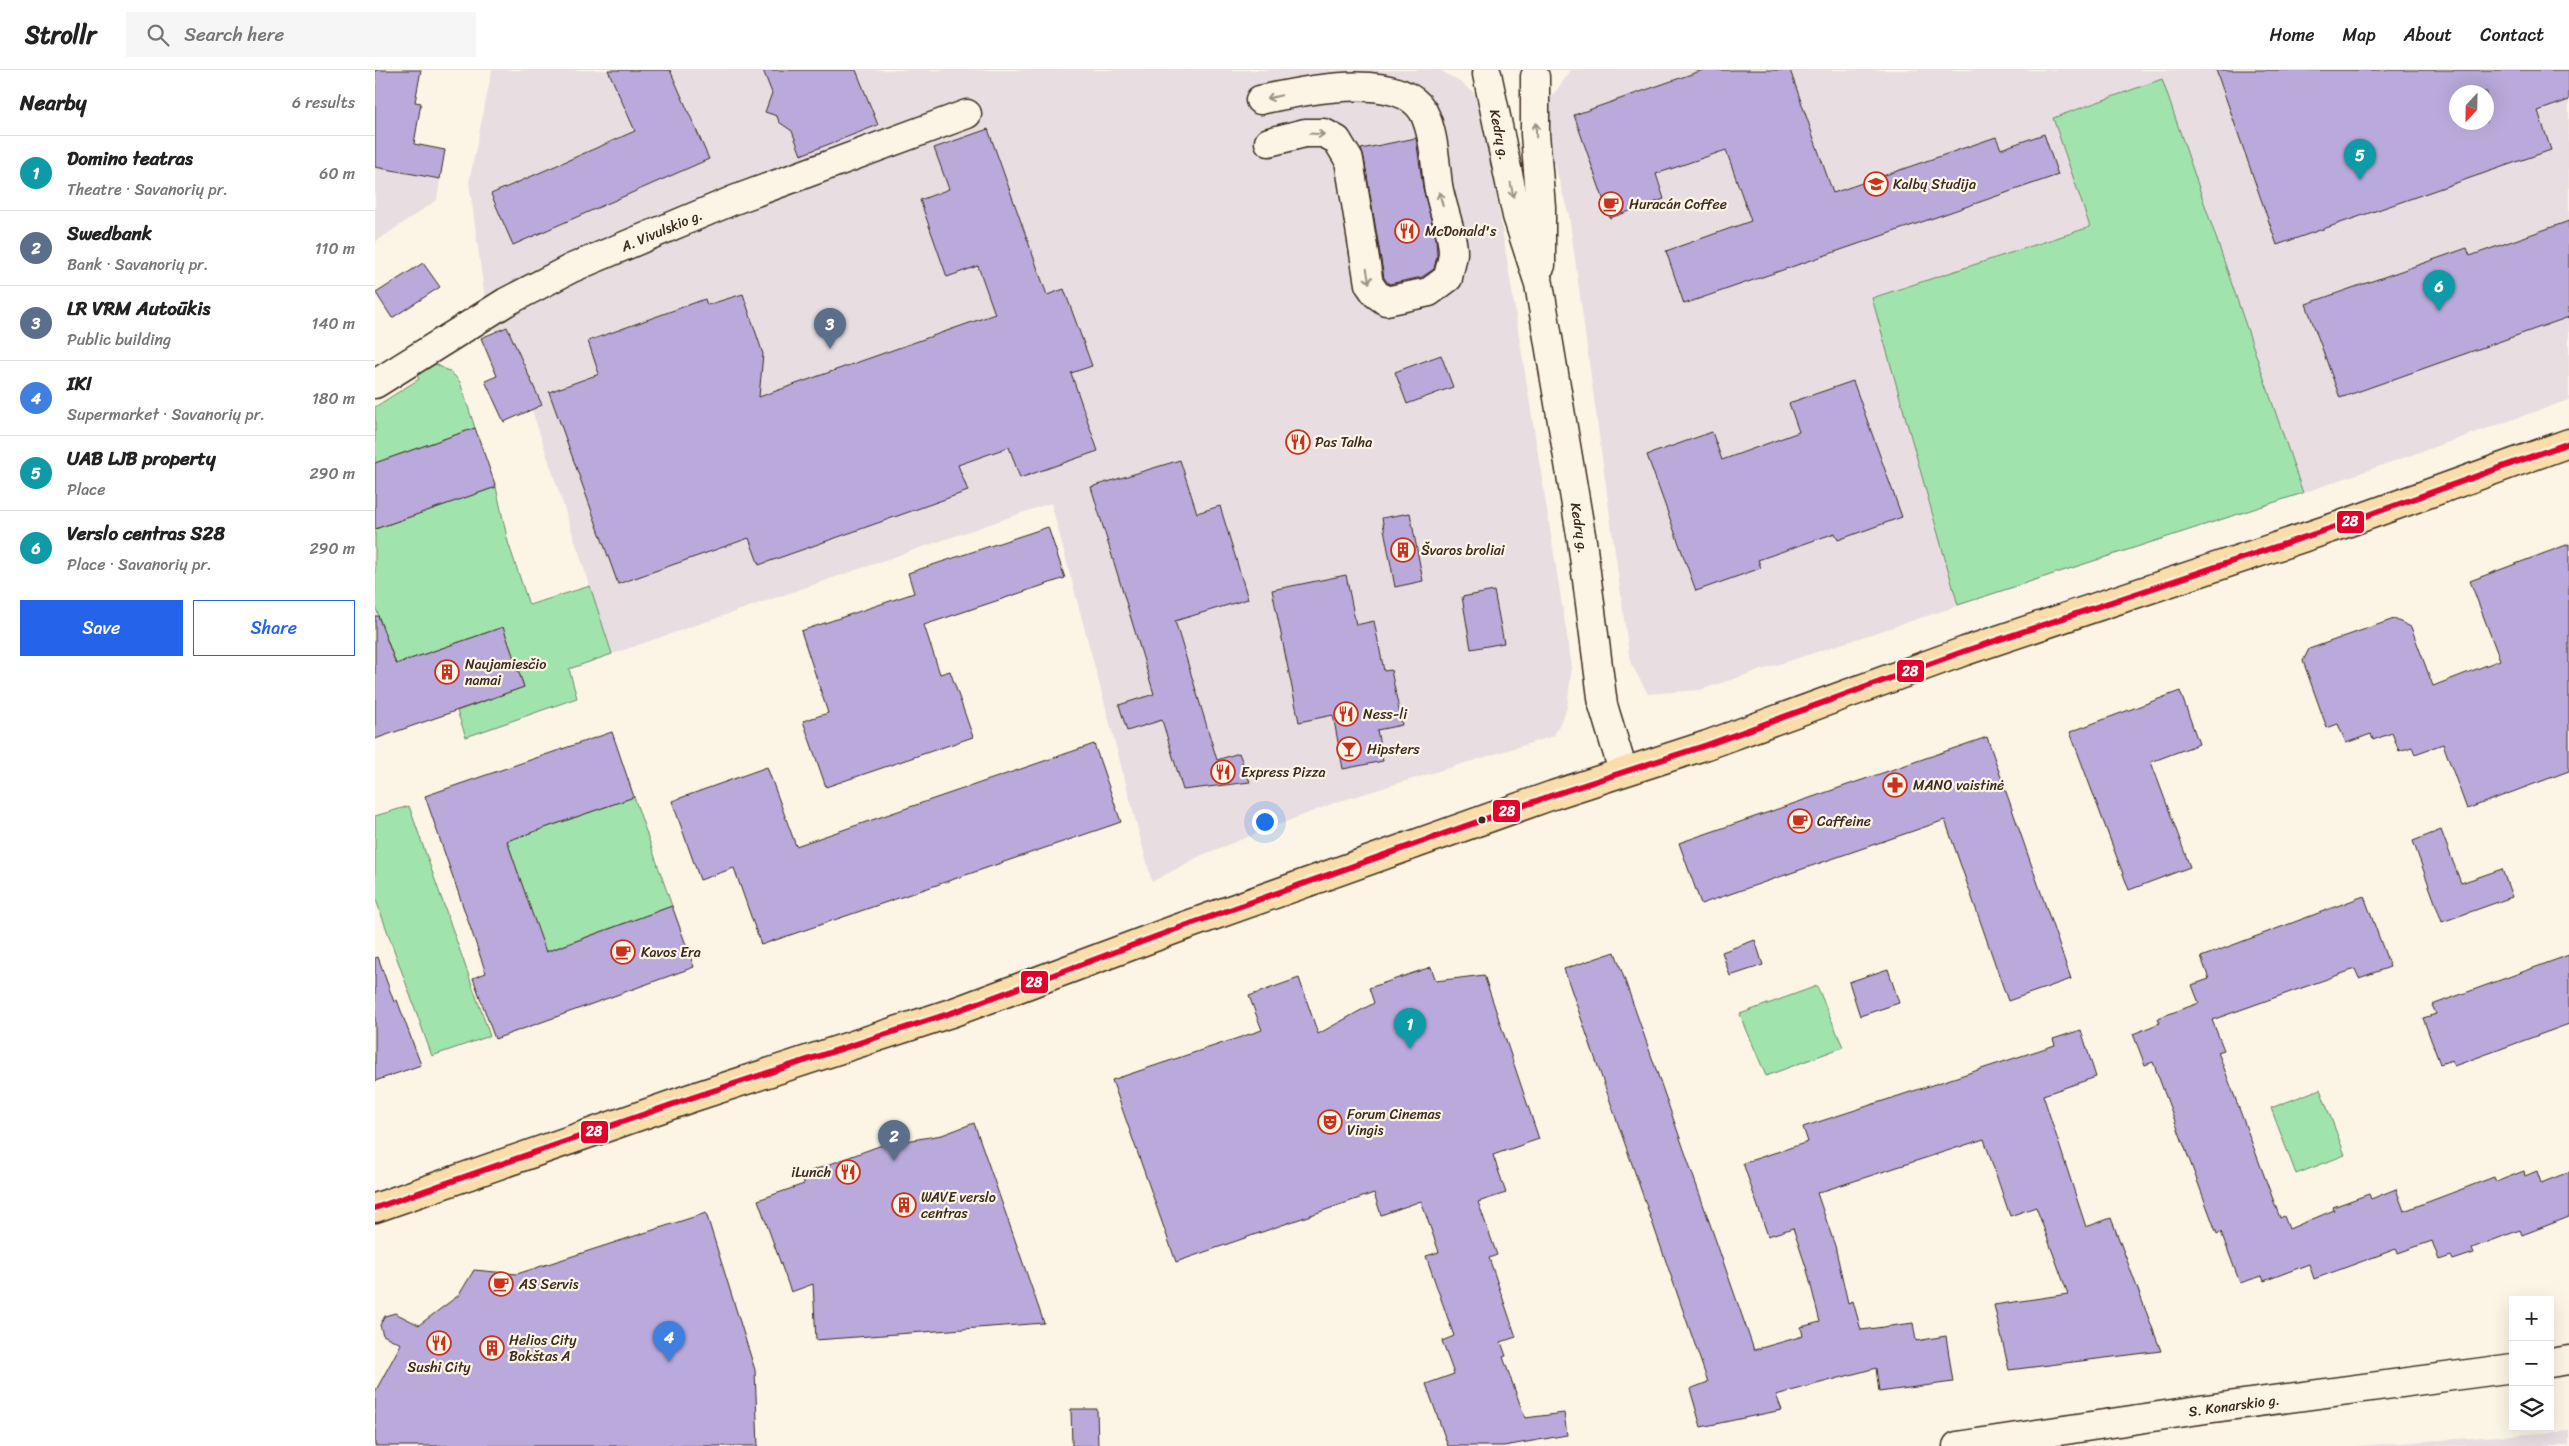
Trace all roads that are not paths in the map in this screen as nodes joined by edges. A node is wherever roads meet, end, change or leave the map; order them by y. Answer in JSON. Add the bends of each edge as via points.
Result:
{"nodes":[{"id":1,"x":1486,"y":72,"type":"edge"},
{"id":2,"x":1540,"y":72,"type":"edge"},
{"id":3,"x":1260,"y":100,"type":"dead end"},
{"id":4,"x":967,"y":114,"type":"dead end"},
{"id":5,"x":1269,"y":142,"type":"dead end"},
{"id":6,"x":1539,"y":284,"type":"junction"},
{"id":7,"x":375,"y":384,"type":"edge"},
{"id":8,"x":2569,"y":443,"type":"edge"},
{"id":9,"x":1623,"y":771,"type":"junction"},
{"id":10,"x":375,"y":1208,"type":"edge"},
{"id":11,"x":2569,"y":1360,"type":"edge"},
{"id":12,"x":2554,"y":1362,"type":"edge"},
{"id":13,"x":2509,"y":1369,"type":"edge"},
{"id":14,"x":1957,"y":1446,"type":"edge"}],
"edges":[{"from":1,"to":2,"type":"street","via":[[1499,83],[1514,86],[1529,82]]},
{"from":1,"to":6,"type":"street","name":"Kedrų g.","one_way":true,"via":[[1517,216]]},
{"from":6,"to":2,"type":"street","name":"Kedrų g.","one_way":true,"via":[[1541,207],[1535,134]]},
{"from":5,"to":3,"type":"street","one_way":true,"via":[[1305,133],[1323,133],[1337,140],[1349,160],[1369,284],[1376,294],[1386,301],[1429,292],[1448,278],[1453,251],[1432,143],[1425,113],[1419,104],[1396,89],[1362,83],[1328,84]]},
{"from":4,"to":7,"type":"street","name":"A. Vivulskio g.","via":[[734,200],[572,268],[506,302]]},
{"from":6,"to":9,"type":"street","name":"Kedrų g.","via":[[1581,542],[1603,705]]},
{"from":8,"to":9,"type":"main road","via":[[1707,745]]},
{"from":9,"to":10,"type":"main road","via":[[1179,928],[954,1012],[691,1098]]},
{"from":11,"to":12,"type":"street"},
{"from":13,"to":14,"type":"street","name":"S. Konarskio g."}]}
